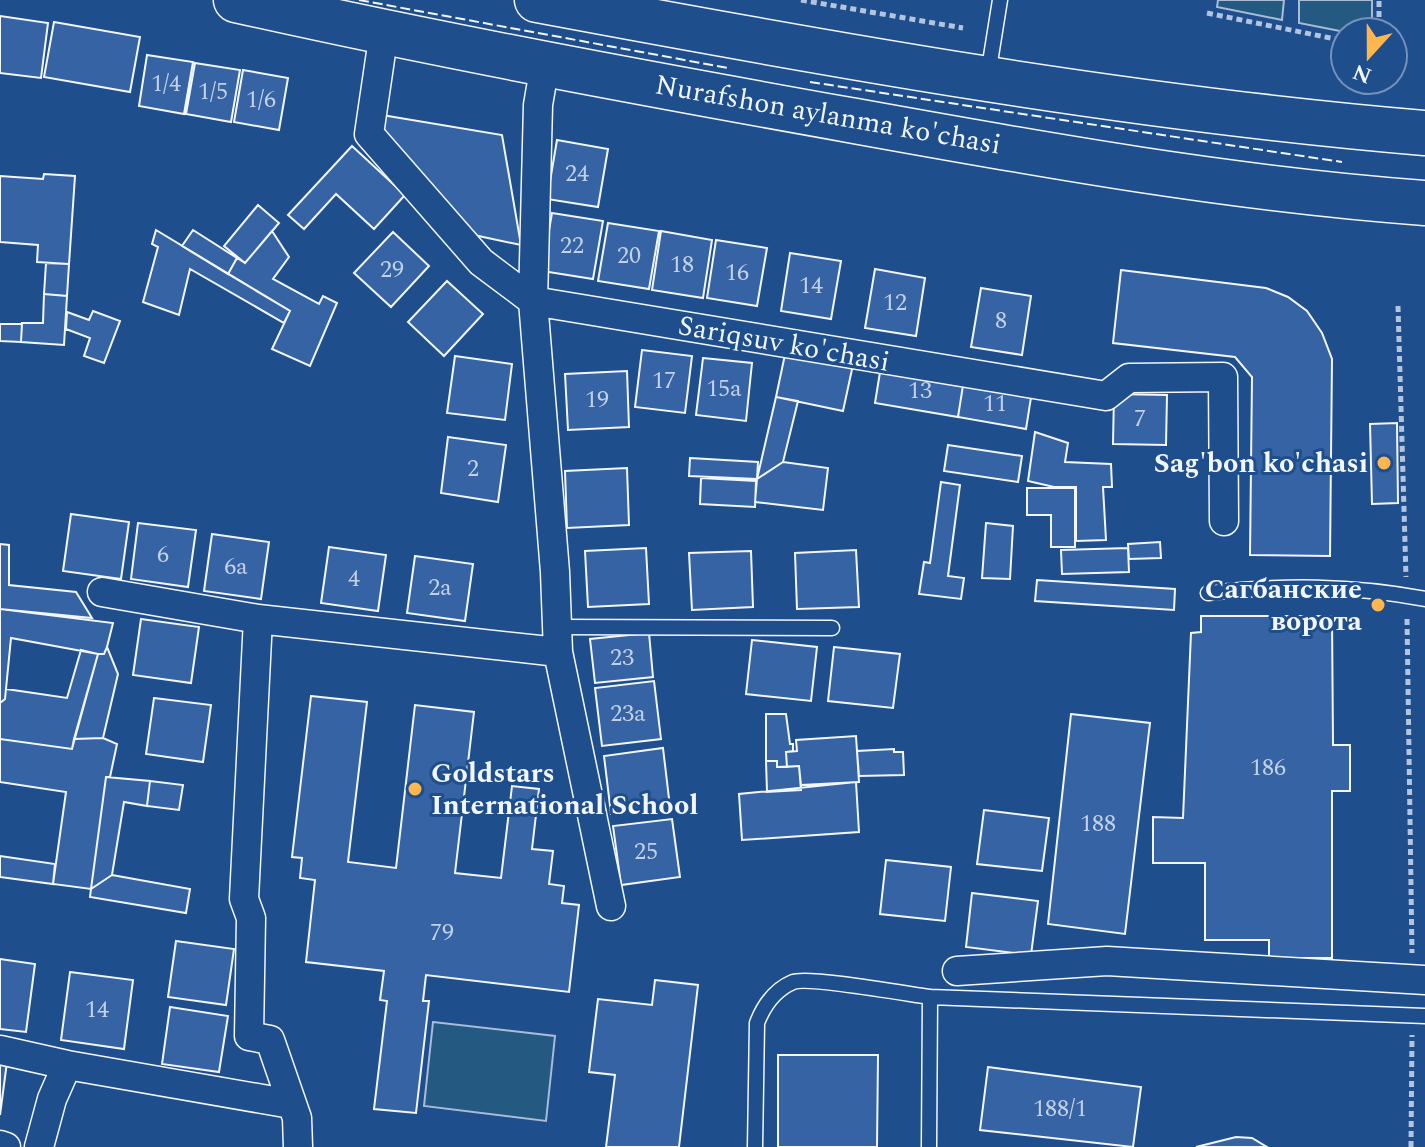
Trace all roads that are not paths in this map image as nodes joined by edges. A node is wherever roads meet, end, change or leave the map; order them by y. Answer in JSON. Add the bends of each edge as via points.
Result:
{"nodes":[{"id":1,"x":236,"y":0,"type":"edge"},
{"id":2,"x":537,"y":0,"type":"edge"},
{"id":3,"x":1000,"y":0,"type":"edge"},
{"id":4,"x":384,"y":32,"type":"junction"},
{"id":5,"x":795,"y":47,"type":"junction"},
{"id":6,"x":545,"y":64,"type":"junction"},
{"id":7,"x":987,"y":78,"type":"junction"},
{"id":8,"x":785,"y":109,"type":"junction"},
{"id":9,"x":1425,"y":133,"type":"edge"},
{"id":10,"x":1425,"y":203,"type":"edge"},
{"id":11,"x":533,"y":301,"type":"junction"},
{"id":12,"x":1224,"y":521,"type":"dead end"},
{"id":13,"x":102,"y":592,"type":"dead end"},
{"id":14,"x":1208,"y":593,"type":"dead end"},
{"id":15,"x":1425,"y":599,"type":"edge"},
{"id":16,"x":258,"y":619,"type":"junction"},
{"id":17,"x":832,"y":628,"type":"dead end"},
{"id":18,"x":558,"y":640,"type":"junction"},
{"id":19,"x":611,"y":906,"type":"dead end"},
{"id":20,"x":957,"y":971,"type":"dead end"},
{"id":21,"x":1419,"y":980,"type":"edge"},
{"id":22,"x":930,"y":997,"type":"junction"},
{"id":23,"x":1418,"y":1016,"type":"edge"},
{"id":24,"x":0,"y":1050,"type":"edge"},
{"id":25,"x":67,"y":1065,"type":"junction"},
{"id":26,"x":291,"y":1104,"type":"junction"},
{"id":27,"x":0,"y":1145,"type":"edge"},
{"id":28,"x":6,"y":1147,"type":"edge"},
{"id":29,"x":39,"y":1147,"type":"edge"},
{"id":30,"x":298,"y":1147,"type":"edge"},
{"id":31,"x":755,"y":1147,"type":"edge"},
{"id":32,"x":929,"y":1147,"type":"edge"}],
"edges":[{"from":1,"to":4,"type":"main road","name":"Nurafshon aylanma ko'chasi"},
{"from":2,"to":5,"type":"main road"},
{"from":3,"to":7,"type":"lane"},
{"from":4,"to":6,"type":"main road","name":"Nurafshon aylanma ko'chasi"},
{"from":4,"to":11,"type":"street","name":"Sariqsuv ko'chasi","via":[[369,134],[481,262]]},
{"from":5,"to":7,"type":"main road"},
{"from":5,"to":8,"type":"main road","via":[[770,77],[773,95]]},
{"from":6,"to":8,"type":"main road","name":"Nurafshon aylanma ko'chasi"},
{"from":6,"to":11,"type":"street","via":[[538,105]]},
{"from":7,"to":9,"type":"main road"},
{"from":8,"to":10,"type":"main road","name":"Nurafshon aylanma ko'chasi","via":[[1328,195]]},
{"from":11,"to":12,"type":"street","name":"Sariqsuv ko'chasi","via":[[1106,396],[1129,378],[1223,377]]},
{"from":11,"to":18,"type":"street"},
{"from":13,"to":16,"type":"street"},
{"from":14,"to":15,"type":"lane","via":[[1278,586],[1369,589]]},
{"from":16,"to":18,"type":"street"},
{"from":16,"to":26,"type":"street","via":[[244,899],[251,918],[249,1036],[270,1040]]},
{"from":17,"to":18,"type":"lane"},
{"from":18,"to":19,"type":"street"},
{"from":20,"to":21,"type":"street","via":[[1107,961]]},
{"from":22,"to":23,"type":"lane"},
{"from":22,"to":31,"type":"lane","via":[[796,980],[775,993],[757,1023]]},
{"from":22,"to":32,"type":"lane"},
{"from":24,"to":25,"type":"street"},
{"from":25,"to":26,"type":"street"},
{"from":25,"to":29,"type":"street"},
{"from":26,"to":30,"type":"street"},
{"from":27,"to":28,"type":"street"}]}
